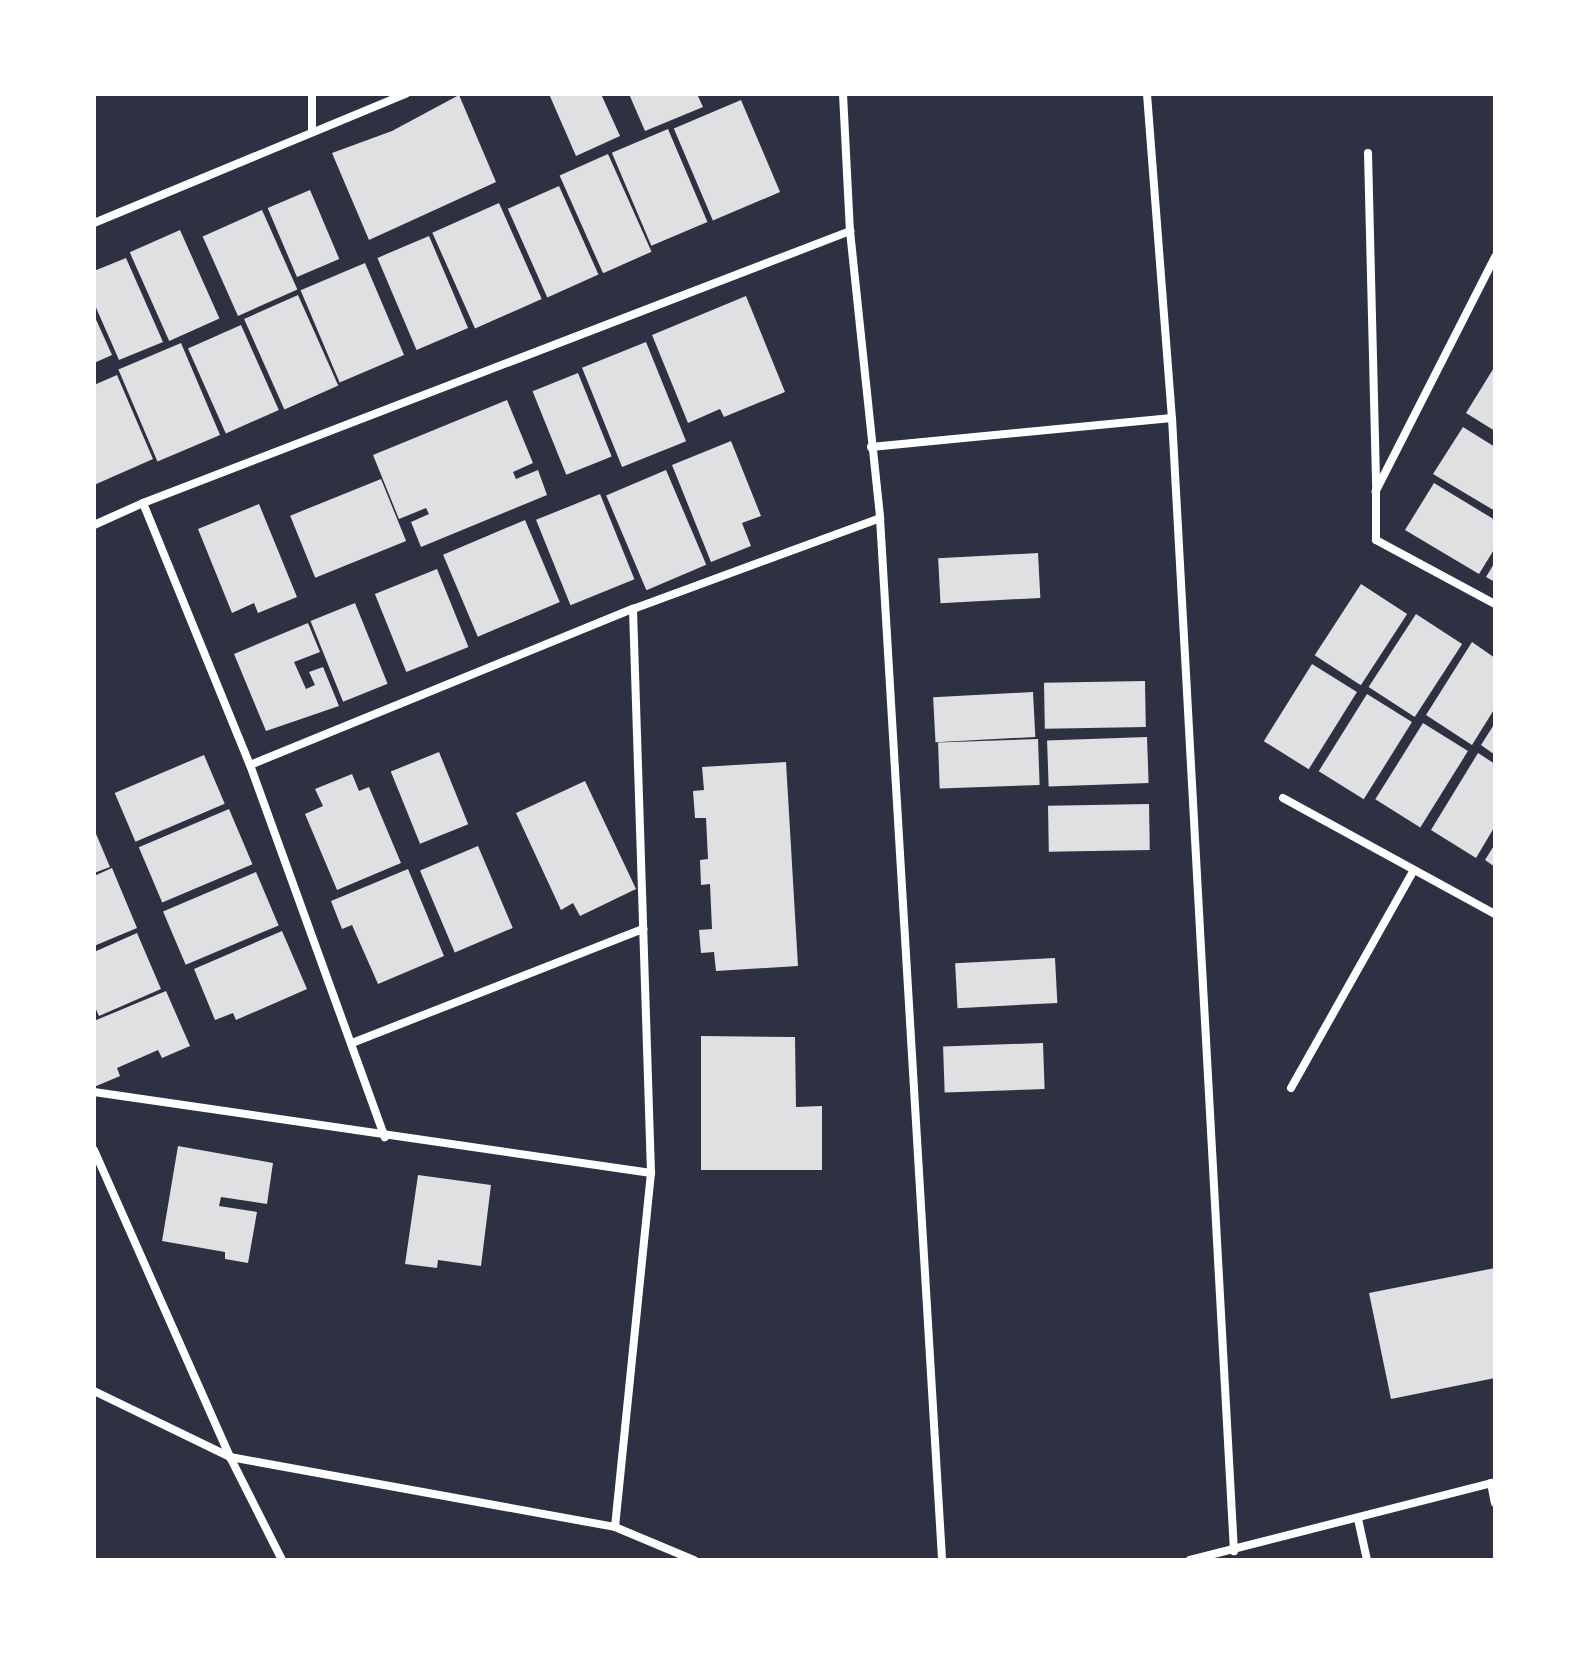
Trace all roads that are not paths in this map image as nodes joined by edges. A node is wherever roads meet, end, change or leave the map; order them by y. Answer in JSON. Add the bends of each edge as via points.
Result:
{"nodes":[{"id":1,"x":312,"y":94,"type":"edge"},
{"id":2,"x":406,"y":94,"type":"edge"},
{"id":3,"x":843,"y":94,"type":"edge"},
{"id":4,"x":1147,"y":94,"type":"edge"},
{"id":5,"x":312,"y":131,"type":"junction"},
{"id":6,"x":1368,"y":153,"type":"dead end"},
{"id":7,"x":94,"y":223,"type":"edge"},
{"id":8,"x":850,"y":231,"type":"junction"},
{"id":9,"x":1495,"y":257,"type":"edge"},
{"id":10,"x":1172,"y":418,"type":"junction"},
{"id":11,"x":871,"y":447,"type":"junction"},
{"id":12,"x":1376,"y":491,"type":"junction"},
{"id":13,"x":143,"y":503,"type":"junction"},
{"id":14,"x":880,"y":518,"type":"junction"},
{"id":15,"x":94,"y":525,"type":"edge"},
{"id":16,"x":1495,"y":604,"type":"edge"},
{"id":17,"x":633,"y":609,"type":"junction"},
{"id":18,"x":250,"y":765,"type":"junction"},
{"id":19,"x":1283,"y":798,"type":"dead end"},
{"id":20,"x":1414,"y":870,"type":"junction"},
{"id":21,"x":1495,"y":914,"type":"edge"},
{"id":22,"x":643,"y":929,"type":"junction"},
{"id":23,"x":352,"y":1043,"type":"junction"},
{"id":24,"x":1291,"y":1088,"type":"dead end"},
{"id":25,"x":94,"y":1092,"type":"edge"},
{"id":26,"x":385,"y":1137,"type":"junction"},
{"id":27,"x":94,"y":1150,"type":"edge"},
{"id":28,"x":651,"y":1173,"type":"junction"},
{"id":29,"x":94,"y":1391,"type":"edge"},
{"id":30,"x":230,"y":1457,"type":"junction"},
{"id":31,"x":1493,"y":1483,"type":"edge"},
{"id":32,"x":1495,"y":1503,"type":"edge"},
{"id":33,"x":1358,"y":1519,"type":"junction"},
{"id":34,"x":615,"y":1527,"type":"junction"},
{"id":35,"x":1234,"y":1551,"type":"junction"},
{"id":36,"x":282,"y":1560,"type":"edge"},
{"id":37,"x":694,"y":1560,"type":"edge"},
{"id":38,"x":942,"y":1560,"type":"edge"},
{"id":39,"x":1190,"y":1560,"type":"edge"},
{"id":40,"x":1367,"y":1560,"type":"edge"}],
"edges":[{"from":1,"to":5,"type":"street"},
{"from":2,"to":5,"type":"street"},
{"from":3,"to":8,"type":"street"},
{"from":4,"to":10,"type":"street"},
{"from":5,"to":7,"type":"street"},
{"from":6,"to":12,"type":"street"},
{"from":8,"to":11,"type":"street"},
{"from":8,"to":13,"type":"street"},
{"from":9,"to":12,"type":"street"},
{"from":10,"to":11,"type":"street"},
{"from":10,"to":35,"type":"street"},
{"from":11,"to":14,"type":"street"},
{"from":12,"to":16,"type":"street","via":[[1376,540]]},
{"from":13,"to":15,"type":"street"},
{"from":13,"to":18,"type":"street"},
{"from":14,"to":17,"type":"street"},
{"from":14,"to":38,"type":"street"},
{"from":17,"to":18,"type":"street"},
{"from":17,"to":22,"type":"street"},
{"from":18,"to":23,"type":"street"},
{"from":19,"to":20,"type":"street"},
{"from":20,"to":21,"type":"street"},
{"from":20,"to":24,"type":"street"},
{"from":22,"to":23,"type":"street"},
{"from":22,"to":28,"type":"street"},
{"from":23,"to":26,"type":"street"},
{"from":25,"to":26,"type":"street"},
{"from":26,"to":28,"type":"street"},
{"from":27,"to":30,"type":"street"},
{"from":28,"to":34,"type":"street"},
{"from":29,"to":30,"type":"street"},
{"from":30,"to":34,"type":"street"},
{"from":30,"to":36,"type":"street"},
{"from":31,"to":32,"type":"street"},
{"from":31,"to":33,"type":"street"},
{"from":33,"to":35,"type":"street"},
{"from":33,"to":40,"type":"street"},
{"from":34,"to":37,"type":"street"},
{"from":35,"to":39,"type":"street"}]}
